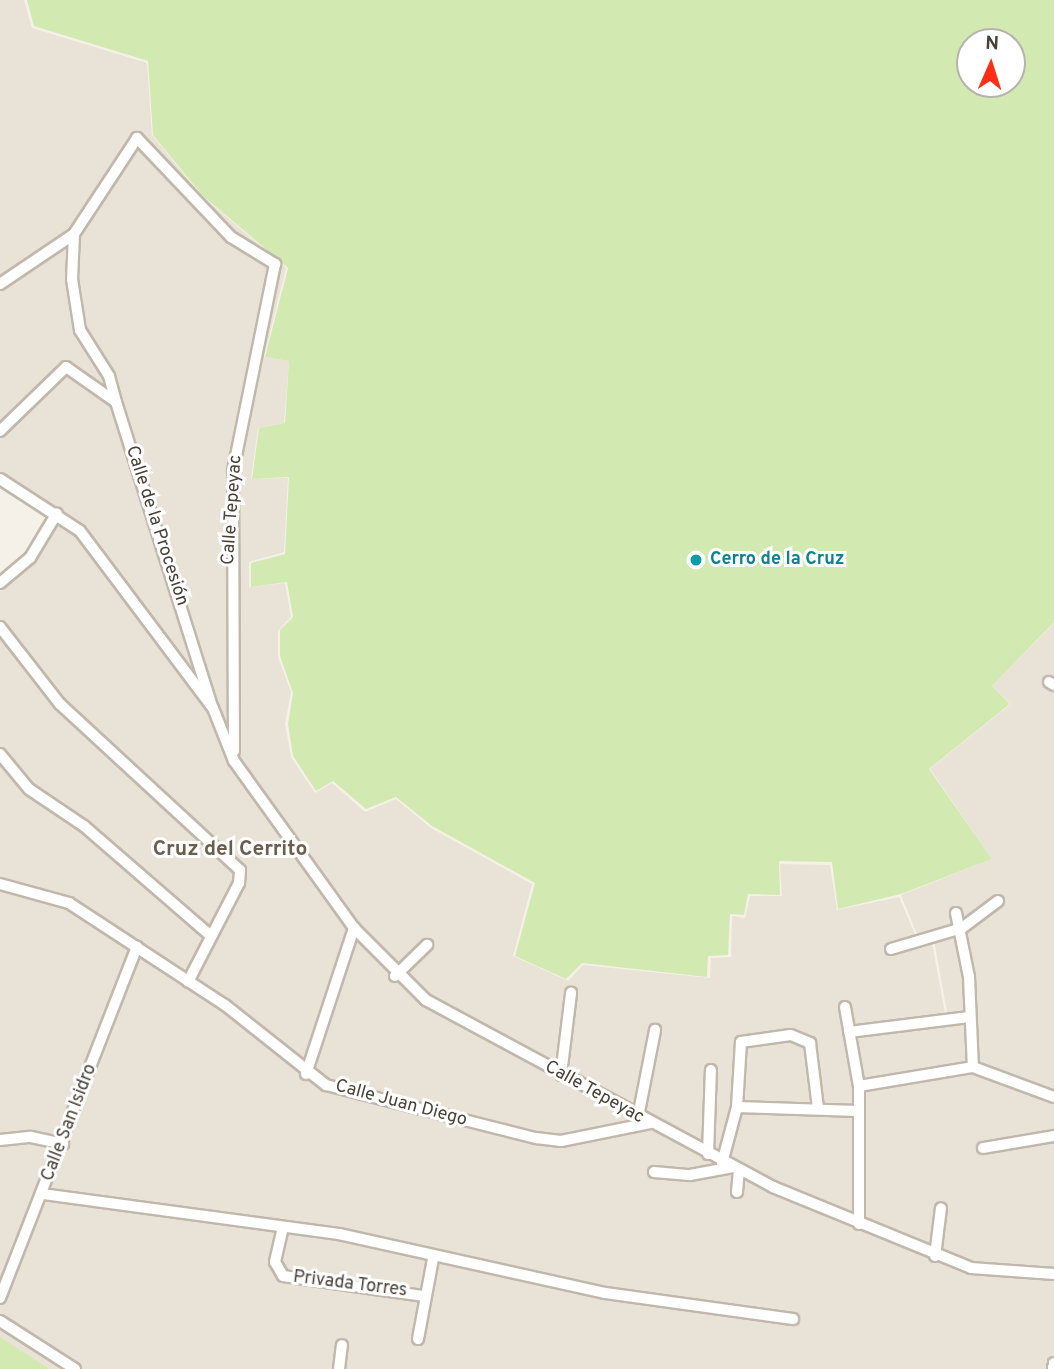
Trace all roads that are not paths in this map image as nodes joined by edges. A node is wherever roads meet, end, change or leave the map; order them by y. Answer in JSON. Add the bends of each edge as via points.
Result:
{"nodes":[{"id":1,"x":74,"y":233,"type":"junction"},
{"id":2,"x":0,"y":284,"type":"edge"},
{"id":3,"x":116,"y":402,"type":"junction"},
{"id":4,"x":0,"y":431,"type":"edge"},
{"id":5,"x":0,"y":479,"type":"edge"},
{"id":6,"x":57,"y":513,"type":"junction"},
{"id":7,"x":0,"y":583,"type":"edge"},
{"id":8,"x":0,"y":627,"type":"edge"},
{"id":9,"x":213,"y":708,"type":"junction"},
{"id":10,"x":0,"y":754,"type":"edge"},
{"id":11,"x":234,"y":761,"type":"junction"},
{"id":12,"x":0,"y":884,"type":"edge"},
{"id":13,"x":998,"y":901,"type":"dead end"},
{"id":14,"x":956,"y":913,"type":"dead end"},
{"id":15,"x":354,"y":928,"type":"junction"},
{"id":16,"x":962,"y":928,"type":"junction"},
{"id":17,"x":211,"y":936,"type":"junction"},
{"id":18,"x":427,"y":945,"type":"dead end"},
{"id":19,"x":137,"y":947,"type":"junction"},
{"id":20,"x":891,"y":949,"type":"dead end"},
{"id":21,"x":395,"y":976,"type":"junction"},
{"id":22,"x":188,"y":982,"type":"junction"},
{"id":23,"x":571,"y":993,"type":"dead end"},
{"id":24,"x":845,"y":1007,"type":"dead end"},
{"id":25,"x":969,"y":1017,"type":"junction"},
{"id":26,"x":655,"y":1030,"type":"dead end"},
{"id":27,"x":849,"y":1032,"type":"junction"},
{"id":28,"x":973,"y":1068,"type":"junction"},
{"id":29,"x":711,"y":1070,"type":"dead end"},
{"id":30,"x":306,"y":1074,"type":"junction"},
{"id":31,"x":561,"y":1075,"type":"junction"},
{"id":32,"x":859,"y":1086,"type":"junction"},
{"id":33,"x":1054,"y":1097,"type":"edge"},
{"id":34,"x":737,"y":1107,"type":"junction"},
{"id":35,"x":818,"y":1108,"type":"junction"},
{"id":36,"x":858,"y":1111,"type":"junction"},
{"id":37,"x":638,"y":1117,"type":"junction"},
{"id":38,"x":650,"y":1123,"type":"junction"},
{"id":39,"x":1054,"y":1136,"type":"edge"},
{"id":40,"x":0,"y":1140,"type":"edge"},
{"id":41,"x":63,"y":1144,"type":"junction"},
{"id":42,"x":983,"y":1147,"type":"dead end"},
{"id":43,"x":708,"y":1154,"type":"junction"},
{"id":44,"x":732,"y":1166,"type":"junction"},
{"id":45,"x":654,"y":1172,"type":"dead end"},
{"id":46,"x":45,"y":1190,"type":"junction"},
{"id":47,"x":737,"y":1192,"type":"dead end"},
{"id":48,"x":941,"y":1208,"type":"dead end"},
{"id":49,"x":859,"y":1224,"type":"junction"},
{"id":50,"x":282,"y":1227,"type":"junction"},
{"id":51,"x":935,"y":1256,"type":"junction"},
{"id":52,"x":433,"y":1259,"type":"junction"},
{"id":53,"x":1054,"y":1273,"type":"edge"},
{"id":54,"x":423,"y":1296,"type":"junction"},
{"id":55,"x":0,"y":1298,"type":"edge"},
{"id":56,"x":793,"y":1319,"type":"dead end"},
{"id":57,"x":0,"y":1321,"type":"edge"},
{"id":58,"x":418,"y":1339,"type":"dead end"},
{"id":59,"x":342,"y":1345,"type":"dead end"},
{"id":60,"x":1054,"y":1363,"type":"edge"},
{"id":61,"x":75,"y":1369,"type":"edge"},
{"id":62,"x":339,"y":1369,"type":"edge"},
{"id":63,"x":1053,"y":1369,"type":"edge"}],
"edges":[{"from":1,"to":2,"type":"street"},
{"from":1,"to":3,"type":"street","name":"Calle de la Procesión","via":[[72,279],[80,330],[109,376]]},
{"from":1,"to":11,"type":"street","name":"Calle Tepeyac","via":[[137,138],[231,237],[275,264],[233,471],[228,579]]},
{"from":3,"to":4,"type":"street","via":[[66,367]]},
{"from":3,"to":9,"type":"street","name":"Calle de la Procesión","via":[[209,681]]},
{"from":5,"to":6,"type":"street","name":"Calle Tepeyac"},
{"from":6,"to":7,"type":"street","via":[[30,558]]},
{"from":6,"to":9,"type":"street","name":"Calle Tepeyac","via":[[80,531]]},
{"from":8,"to":17,"type":"street","via":[[95,739],[240,870]]},
{"from":9,"to":11,"type":"street","name":"Calle Tepeyac"},
{"from":10,"to":17,"type":"street","via":[[29,789],[84,826]]},
{"from":11,"to":15,"type":"street","name":"Calle Tepeyac"},
{"from":12,"to":19,"type":"street","name":"Calle Juan Diego","via":[[69,903]]},
{"from":13,"to":16,"type":"street"},
{"from":14,"to":16,"type":"street"},
{"from":15,"to":21,"type":"street","name":"Calle Tepeyac"},
{"from":15,"to":30,"type":"street"},
{"from":16,"to":20,"type":"street"},
{"from":16,"to":25,"type":"street"},
{"from":17,"to":22,"type":"street"},
{"from":18,"to":21,"type":"street"},
{"from":19,"to":22,"type":"street","name":"Calle Juan Diego"},
{"from":19,"to":41,"type":"street","name":"Calle San Isidro"},
{"from":21,"to":31,"type":"street","name":"Calle Tepeyac","via":[[426,1000]]},
{"from":22,"to":30,"type":"street","name":"Calle Juan Diego","via":[[226,1004]]},
{"from":23,"to":31,"type":"street"},
{"from":24,"to":27,"type":"street"},
{"from":25,"to":27,"type":"street"},
{"from":25,"to":28,"type":"street"},
{"from":26,"to":37,"type":"street"},
{"from":27,"to":32,"type":"street"},
{"from":28,"to":32,"type":"street"},
{"from":28,"to":33,"type":"street"},
{"from":29,"to":43,"type":"street"},
{"from":30,"to":38,"type":"street","name":"Calle Juan Diego","via":[[326,1085],[536,1138],[574,1139]]},
{"from":31,"to":37,"type":"street","name":"Calle Tepeyac"},
{"from":32,"to":36,"type":"street"},
{"from":34,"to":35,"type":"street"},
{"from":34,"to":35,"type":"street","via":[[741,1042],[791,1035],[810,1043]]},
{"from":34,"to":44,"type":"street"},
{"from":35,"to":36,"type":"street"},
{"from":36,"to":49,"type":"street"},
{"from":37,"to":38,"type":"street","name":"Calle Tepeyac"},
{"from":38,"to":43,"type":"street","name":"Calle Tepeyac"},
{"from":39,"to":42,"type":"street"},
{"from":40,"to":41,"type":"street","via":[[31,1137]]},
{"from":41,"to":46,"type":"street","name":"Calle San Isidro"},
{"from":43,"to":44,"type":"street","name":"Calle Tepeyac"},
{"from":44,"to":45,"type":"street","via":[[690,1175]]},
{"from":44,"to":47,"type":"street"},
{"from":44,"to":49,"type":"street","name":"Calle Tepeyac"},
{"from":46,"to":50,"type":"street"},
{"from":46,"to":55,"type":"street","name":"Calle San Isidro"},
{"from":48,"to":51,"type":"street"},
{"from":49,"to":51,"type":"street","name":"Calle Tepeyac"},
{"from":50,"to":52,"type":"street","via":[[382,1242]]},
{"from":50,"to":54,"type":"street","name":"Privada Torres","via":[[278,1273]]},
{"from":51,"to":53,"type":"street","name":"Calle Tepeyac","via":[[971,1268]]},
{"from":52,"to":54,"type":"street"},
{"from":52,"to":56,"type":"street","via":[[605,1293]]},
{"from":54,"to":58,"type":"street"},
{"from":57,"to":61,"type":"street"},
{"from":59,"to":62,"type":"street"},
{"from":60,"to":63,"type":"street"}]}
